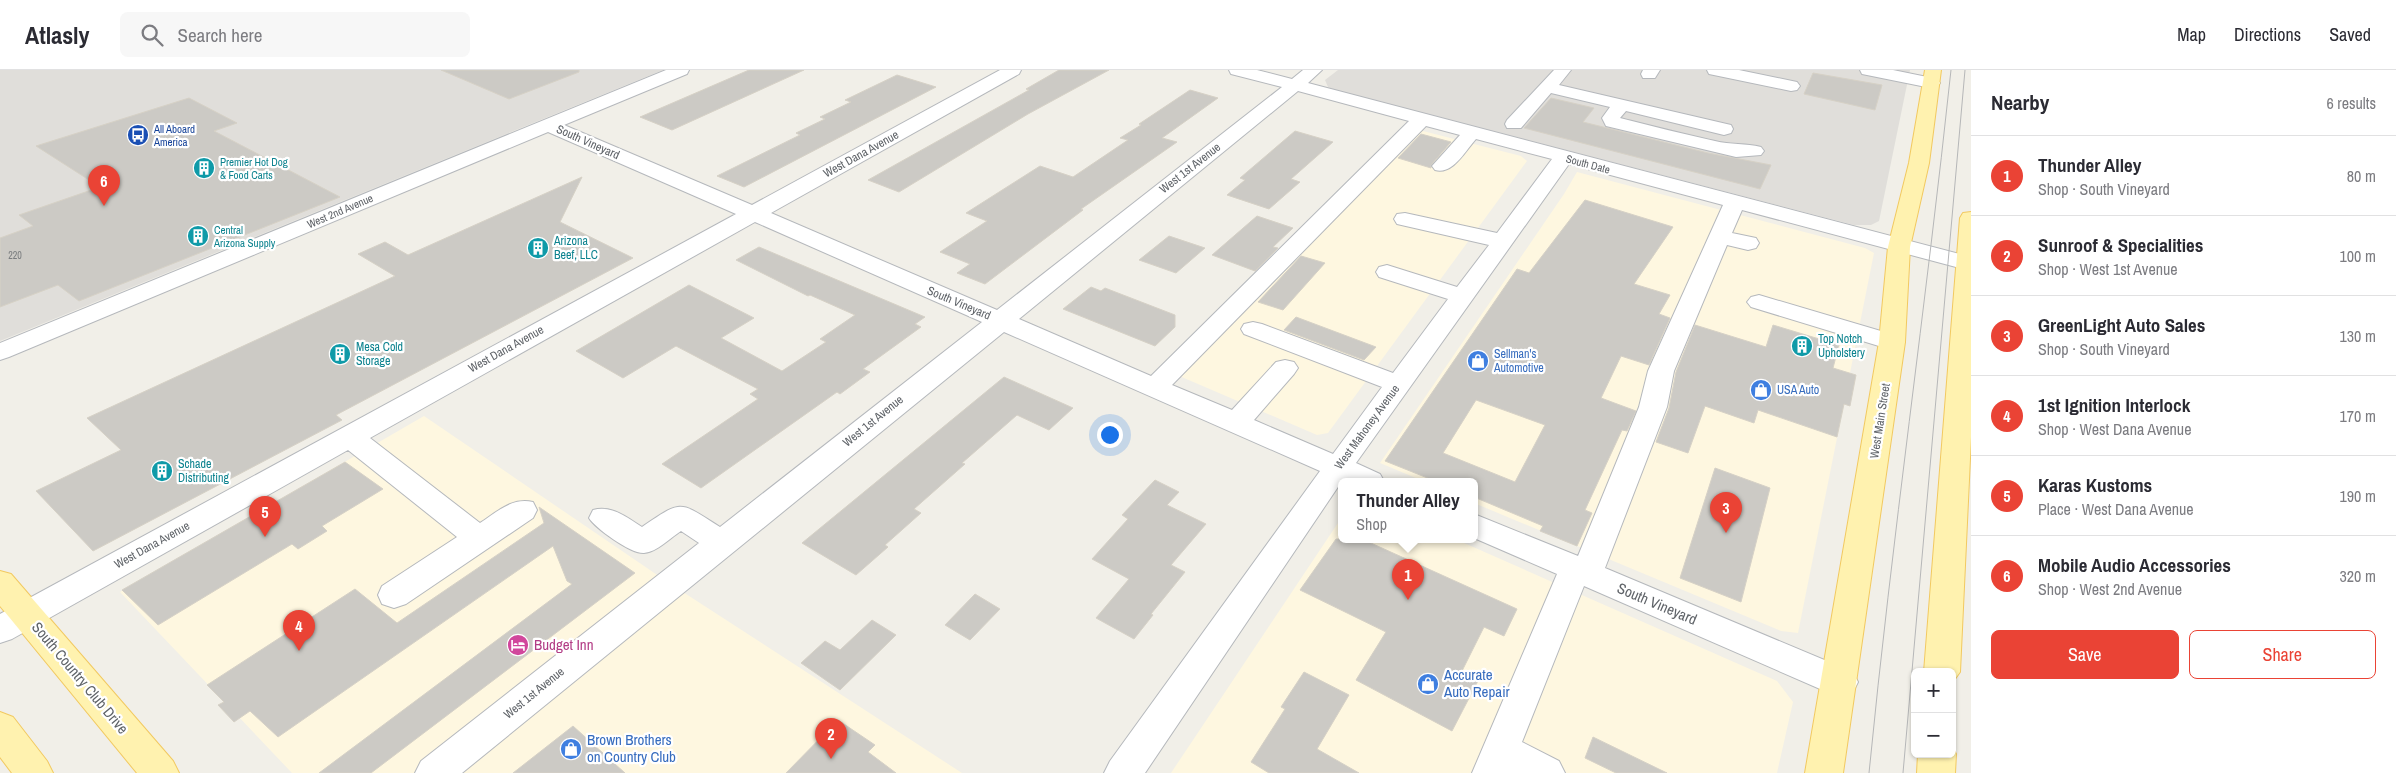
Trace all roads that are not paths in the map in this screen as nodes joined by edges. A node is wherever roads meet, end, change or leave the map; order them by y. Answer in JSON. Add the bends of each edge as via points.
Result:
{"nodes":[{"id":1,"x":680,"y":70,"type":"edge"},
{"id":2,"x":1014,"y":70,"type":"edge"},
{"id":3,"x":1237,"y":70,"type":"edge"},
{"id":4,"x":1563,"y":70,"type":"edge"},
{"id":5,"x":1715,"y":70,"type":"edge"},
{"id":6,"x":1868,"y":70,"type":"edge"},
{"id":7,"x":1804,"y":71,"type":"edge"},
{"id":8,"x":1932,"y":76,"type":"edge"},
{"id":9,"x":1304,"y":78,"type":"edge"},
{"id":10,"x":1547,"y":87,"type":"junction"},
{"id":11,"x":1622,"y":105,"type":"junction"},
{"id":12,"x":1422,"y":119,"type":"junction"},
{"id":13,"x":1514,"y":124,"type":"dead end"},
{"id":14,"x":549,"y":125,"type":"junction"},
{"id":15,"x":1724,"y":129,"type":"dead end"},
{"id":16,"x":1472,"y":132,"type":"junction"},
{"id":17,"x":1754,"y":151,"type":"dead end"},
{"id":18,"x":1564,"y":157,"type":"junction"},
{"id":19,"x":1442,"y":166,"type":"dead end"},
{"id":20,"x":1734,"y":203,"type":"junction"},
{"id":21,"x":752,"y":214,"type":"junction"},
{"id":22,"x":1971,"y":218,"type":"edge"},
{"id":23,"x":1405,"y":220,"type":"dead end"},
{"id":24,"x":1719,"y":236,"type":"junction"},
{"id":25,"x":1503,"y":242,"type":"junction"},
{"id":26,"x":1748,"y":243,"type":"dead end"},
{"id":27,"x":1899,"y":247,"type":"junction"},
{"id":28,"x":1970,"y":264,"type":"edge"},
{"id":29,"x":1387,"y":272,"type":"dead end"},
{"id":30,"x":1463,"y":296,"type":"junction"},
{"id":31,"x":1758,"y":302,"type":"dead end"},
{"id":32,"x":999,"y":320,"type":"junction"},
{"id":33,"x":1253,"y":329,"type":"dead end"},
{"id":34,"x":1892,"y":342,"type":"junction"},
{"id":35,"x":0,"y":352,"type":"edge"},
{"id":36,"x":1285,"y":368,"type":"dead end"},
{"id":37,"x":1399,"y":384,"type":"junction"},
{"id":38,"x":1155,"y":387,"type":"junction"},
{"id":39,"x":1236,"y":422,"type":"junction"},
{"id":40,"x":348,"y":436,"type":"junction"},
{"id":41,"x":1338,"y":467,"type":"junction"},
{"id":42,"x":1363,"y":478,"type":"edge"},
{"id":43,"x":522,"y":510,"type":"dead end"},
{"id":44,"x":604,"y":518,"type":"dead end"},
{"id":45,"x":1478,"y":528,"type":"edge"},
{"id":46,"x":480,"y":538,"type":"junction"},
{"id":47,"x":721,"y":542,"type":"junction"},
{"id":48,"x":1581,"y":571,"type":"junction"},
{"id":49,"x":0,"y":583,"type":"edge"},
{"id":50,"x":394,"y":595,"type":"dead end"},
{"id":51,"x":13,"y":622,"type":"edge"},
{"id":52,"x":1942,"y":668,"type":"edge"},
{"id":53,"x":1840,"y":682,"type":"junction"},
{"id":54,"x":0,"y":728,"type":"edge"},
{"id":55,"x":1938,"y":758,"type":"edge"},
{"id":56,"x":1496,"y":761,"type":"edge"},
{"id":57,"x":154,"y":771,"type":"edge"},
{"id":58,"x":34,"y":773,"type":"edge"},
{"id":59,"x":434,"y":773,"type":"edge"},
{"id":60,"x":1123,"y":773,"type":"edge"},
{"id":61,"x":1546,"y":773,"type":"edge"},
{"id":62,"x":1824,"y":773,"type":"edge"},
{"id":63,"x":1936,"y":773,"type":"edge"}],
"edges":[{"from":1,"to":14,"type":"street","name":"West 2nd Avenue"},
{"from":2,"to":21,"type":"street","name":"West Dana Avenue"},
{"from":3,"to":9,"type":"street","name":"South Date"},
{"from":4,"to":10,"type":"street"},
{"from":5,"to":7,"type":"street","via":[[1785,92],[1797,83]]},
{"from":6,"to":8,"type":"street"},
{"from":8,"to":27,"type":"main road","name":"West Main Street","via":[[1919,163]]},
{"from":9,"to":12,"type":"street","name":"South Date"},
{"from":9,"to":32,"type":"street","name":"West 1st Avenue"},
{"from":10,"to":11,"type":"street"},
{"from":10,"to":13,"type":"street"},
{"from":11,"to":15,"type":"street"},
{"from":11,"to":17,"type":"street","via":[[1612,118],[1613,122],[1729,150]]},
{"from":12,"to":16,"type":"street","name":"South Date"},
{"from":12,"to":38,"type":"street"},
{"from":14,"to":21,"type":"street","name":"South Vineyard"},
{"from":14,"to":35,"type":"street","name":"West 2nd Avenue"},
{"from":16,"to":18,"type":"street","name":"South Date"},
{"from":16,"to":19,"type":"street"},
{"from":18,"to":20,"type":"street","name":"South Date"},
{"from":18,"to":25,"type":"street","name":"West Mahoney Avenue"},
{"from":20,"to":24,"type":"street"},
{"from":20,"to":27,"type":"street","name":"South Date"},
{"from":21,"to":32,"type":"street","name":"South Vineyard"},
{"from":21,"to":40,"type":"street","name":"West Dana Avenue"},
{"from":22,"to":28,"type":"main road"},
{"from":23,"to":25,"type":"street"},
{"from":24,"to":26,"type":"street"},
{"from":24,"to":48,"type":"street","via":[[1661,371],[1653,407]]},
{"from":25,"to":30,"type":"street","name":"West Mahoney Avenue"},
{"from":27,"to":28,"type":"street","name":"South Date"},
{"from":27,"to":34,"type":"main road","name":"West Main Street"},
{"from":28,"to":52,"type":"main road","via":[[1954,460]]},
{"from":29,"to":30,"type":"street"},
{"from":30,"to":37,"type":"street","name":"West Mahoney Avenue"},
{"from":31,"to":34,"type":"street"},
{"from":32,"to":38,"type":"street","name":"South Vineyard"},
{"from":32,"to":47,"type":"street","name":"West 1st Avenue"},
{"from":33,"to":37,"type":"street"},
{"from":34,"to":53,"type":"main road","name":"West Main Street"},
{"from":36,"to":39,"type":"street"},
{"from":37,"to":41,"type":"street","name":"West Mahoney Avenue"},
{"from":38,"to":39,"type":"street","name":"South Vineyard"},
{"from":39,"to":41,"type":"street","name":"South Vineyard"},
{"from":40,"to":46,"type":"street"},
{"from":40,"to":51,"type":"street","name":"West Dana Avenue"},
{"from":41,"to":42,"type":"street","name":"South Vineyard"},
{"from":41,"to":60,"type":"street","name":"West Mahoney Avenue"},
{"from":43,"to":46,"type":"street"},
{"from":44,"to":47,"type":"street","via":[[643,542],[680,516]]},
{"from":45,"to":48,"type":"street","name":"South Vineyard"},
{"from":46,"to":50,"type":"street"},
{"from":47,"to":59,"type":"street","name":"West 1st Avenue"},
{"from":48,"to":53,"type":"street","name":"South Vineyard"},
{"from":48,"to":56,"type":"street"},
{"from":49,"to":51,"type":"main road","name":"South Country Club Drive"},
{"from":51,"to":57,"type":"main road","name":"South Country Club Drive"},
{"from":53,"to":62,"type":"main road","name":"West Main Street"},
{"from":54,"to":58,"type":"main road"},
{"from":55,"to":63,"type":"main road"},
{"from":56,"to":61,"type":"street"}]}
